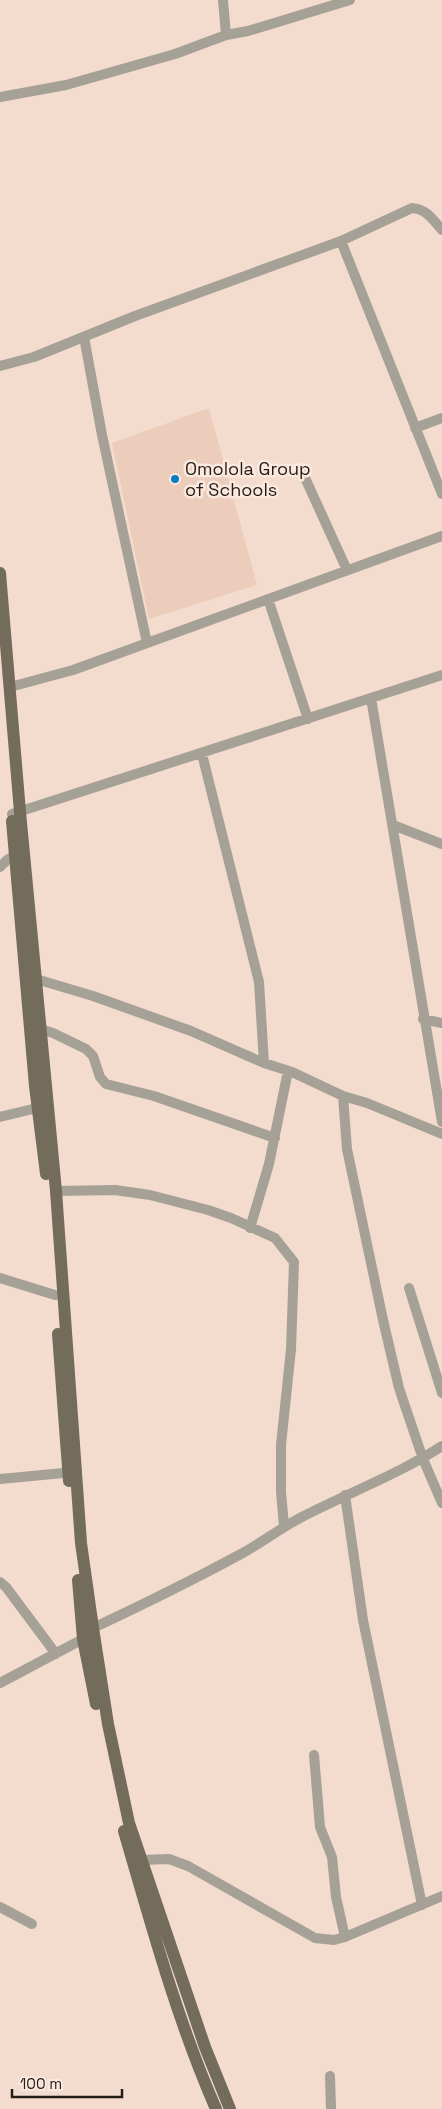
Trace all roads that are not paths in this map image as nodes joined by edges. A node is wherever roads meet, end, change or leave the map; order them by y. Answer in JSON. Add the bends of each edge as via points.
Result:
{"nodes":[{"id":1,"x":223,"y":0,"type":"edge"},
{"id":2,"x":350,"y":0,"type":"edge"},
{"id":3,"x":226,"y":35,"type":"junction"},
{"id":4,"x":0,"y":97,"type":"edge"},
{"id":5,"x":442,"y":230,"type":"edge"},
{"id":6,"x":341,"y":241,"type":"junction"},
{"id":7,"x":84,"y":337,"type":"junction"},
{"id":8,"x":0,"y":366,"type":"edge"},
{"id":9,"x":442,"y":418,"type":"edge"},
{"id":10,"x":415,"y":428,"type":"junction"},
{"id":11,"x":301,"y":469,"type":"dead end"},
{"id":12,"x":442,"y":494,"type":"edge"},
{"id":13,"x":442,"y":536,"type":"edge"},
{"id":14,"x":347,"y":570,"type":"junction"},
{"id":15,"x":0,"y":573,"type":"edge"},
{"id":16,"x":268,"y":599,"type":"junction"},
{"id":17,"x":147,"y":643,"type":"junction"},
{"id":18,"x":0,"y":669,"type":"edge"},
{"id":19,"x":442,"y":675,"type":"edge"},
{"id":20,"x":10,"y":687,"type":"junction"},
{"id":21,"x":371,"y":698,"type":"junction"},
{"id":22,"x":308,"y":719,"type":"junction"},
{"id":23,"x":202,"y":754,"type":"junction"},
{"id":24,"x":16,"y":813,"type":"junction"},
{"id":25,"x":393,"y":825,"type":"junction"},
{"id":26,"x":442,"y":844,"type":"edge"},
{"id":27,"x":15,"y":854,"type":"junction"},
{"id":28,"x":0,"y":867,"type":"edge"},
{"id":29,"x":36,"y":979,"type":"junction"},
{"id":30,"x":424,"y":1019,"type":"junction"},
{"id":31,"x":442,"y":1023,"type":"edge"},
{"id":32,"x":40,"y":1029,"type":"junction"},
{"id":33,"x":264,"y":1063,"type":"junction"},
{"id":34,"x":288,"y":1072,"type":"junction"},
{"id":35,"x":343,"y":1096,"type":"junction"},
{"id":36,"x":37,"y":1108,"type":"junction"},
{"id":37,"x":0,"y":1117,"type":"edge"},
{"id":38,"x":442,"y":1122,"type":"edge"},
{"id":39,"x":442,"y":1134,"type":"edge"},
{"id":40,"x":275,"y":1138,"type":"junction"},
{"id":41,"x":56,"y":1191,"type":"junction"},
{"id":42,"x":250,"y":1228,"type":"junction"},
{"id":43,"x":0,"y":1278,"type":"edge"},
{"id":44,"x":409,"y":1288,"type":"dead end"},
{"id":45,"x":55,"y":1295,"type":"junction"},
{"id":46,"x":439,"y":1373,"type":"edge"},
{"id":47,"x":442,"y":1393,"type":"edge"},
{"id":48,"x":442,"y":1446,"type":"edge"},
{"id":49,"x":423,"y":1458,"type":"junction"},
{"id":50,"x":72,"y":1472,"type":"junction"},
{"id":51,"x":0,"y":1479,"type":"edge"},
{"id":52,"x":345,"y":1495,"type":"junction"},
{"id":53,"x":442,"y":1503,"type":"edge"},
{"id":54,"x":284,"y":1526,"type":"junction"},
{"id":55,"x":0,"y":1582,"type":"edge"},
{"id":56,"x":93,"y":1628,"type":"junction"},
{"id":57,"x":84,"y":1639,"type":"junction"},
{"id":58,"x":56,"y":1654,"type":"junction"},
{"id":59,"x":0,"y":1683,"type":"edge"},
{"id":60,"x":314,"y":1755,"type":"dead end"},
{"id":61,"x":142,"y":1860,"type":"junction"},
{"id":62,"x":442,"y":1896,"type":"edge"},
{"id":63,"x":422,"y":1905,"type":"junction"},
{"id":64,"x":0,"y":1907,"type":"edge"},
{"id":65,"x":32,"y":1924,"type":"dead end"},
{"id":66,"x":345,"y":1937,"type":"junction"},
{"id":67,"x":330,"y":2076,"type":"dead end"},
{"id":68,"x":216,"y":2109,"type":"edge"},
{"id":69,"x":230,"y":2109,"type":"edge"},
{"id":70,"x":331,"y":2109,"type":"edge"}],
"edges":[{"from":1,"to":3,"type":"street"},
{"from":2,"to":3,"type":"street"},
{"from":3,"to":4,"type":"street","via":[[175,54],[66,85]]},
{"from":5,"to":6,"type":"street","via":[[428,214],[412,208]]},
{"from":6,"to":7,"type":"street"},
{"from":6,"to":10,"type":"street"},
{"from":7,"to":8,"type":"street","via":[[34,357]]},
{"from":7,"to":17,"type":"street"},
{"from":9,"to":10,"type":"street"},
{"from":10,"to":12,"type":"street"},
{"from":11,"to":14,"type":"street"},
{"from":13,"to":14,"type":"street"},
{"from":14,"to":16,"type":"street"},
{"from":15,"to":20,"type":"main road"},
{"from":16,"to":17,"type":"street"},
{"from":16,"to":22,"type":"street"},
{"from":17,"to":20,"type":"street","via":[[73,670]]},
{"from":18,"to":24,"type":"main road"},
{"from":19,"to":21,"type":"street"},
{"from":20,"to":24,"type":"main road"},
{"from":21,"to":22,"type":"street"},
{"from":21,"to":25,"type":"street"},
{"from":22,"to":23,"type":"street"},
{"from":23,"to":24,"type":"street"},
{"from":23,"to":33,"type":"street","via":[[259,982]]},
{"from":24,"to":27,"type":"main road"},
{"from":24,"to":29,"type":"main road"},
{"from":25,"to":26,"type":"street"},
{"from":25,"to":30,"type":"street"},
{"from":27,"to":28,"type":"street"},
{"from":27,"to":36,"type":"main road"},
{"from":29,"to":32,"type":"main road"},
{"from":29,"to":33,"type":"street","via":[[168,1023]]},
{"from":30,"to":31,"type":"street"},
{"from":30,"to":38,"type":"street"},
{"from":32,"to":40,"type":"street","via":[[86,1049],[93,1056],[100,1078],[106,1084],[154,1096]]},
{"from":32,"to":41,"type":"main road"},
{"from":33,"to":34,"type":"street"},
{"from":34,"to":35,"type":"street"},
{"from":34,"to":40,"type":"street"},
{"from":35,"to":39,"type":"street"},
{"from":35,"to":49,"type":"street","via":[[347,1149],[383,1320],[399,1388]]},
{"from":36,"to":37,"type":"street"},
{"from":36,"to":45,"type":"main road","via":[[48,1188]]},
{"from":40,"to":42,"type":"street"},
{"from":41,"to":42,"type":"street","via":[[116,1190],[150,1195],[208,1210]]},
{"from":41,"to":50,"type":"main road"},
{"from":42,"to":54,"type":"street","via":[[275,1238],[295,1266],[291,1350],[281,1445]]},
{"from":43,"to":45,"type":"street"},
{"from":44,"to":46,"type":"street"},
{"from":45,"to":50,"type":"main road"},
{"from":46,"to":47,"type":"street"},
{"from":48,"to":49,"type":"street"},
{"from":49,"to":52,"type":"street"},
{"from":49,"to":53,"type":"street"},
{"from":50,"to":51,"type":"street"},
{"from":50,"to":56,"type":"main road"},
{"from":50,"to":57,"type":"main road"},
{"from":52,"to":54,"type":"street"},
{"from":52,"to":63,"type":"street","via":[[363,1620]]},
{"from":54,"to":56,"type":"street","via":[[241,1554]]},
{"from":55,"to":58,"type":"street"},
{"from":56,"to":61,"type":"main road","via":[[110,1733],[130,1823]]},
{"from":57,"to":58,"type":"street"},
{"from":57,"to":68,"type":"main road","via":[[122,1825],[156,1942],[194,2056]]},
{"from":58,"to":59,"type":"street"},
{"from":60,"to":66,"type":"street","via":[[320,1827],[332,1857]]},
{"from":61,"to":66,"type":"street","via":[[169,1859],[188,1866],[315,1938],[334,1940]]},
{"from":61,"to":69,"type":"main road","via":[[205,2047]]},
{"from":62,"to":63,"type":"street"},
{"from":63,"to":66,"type":"street"},
{"from":64,"to":65,"type":"street"},
{"from":67,"to":70,"type":"street"}]}
